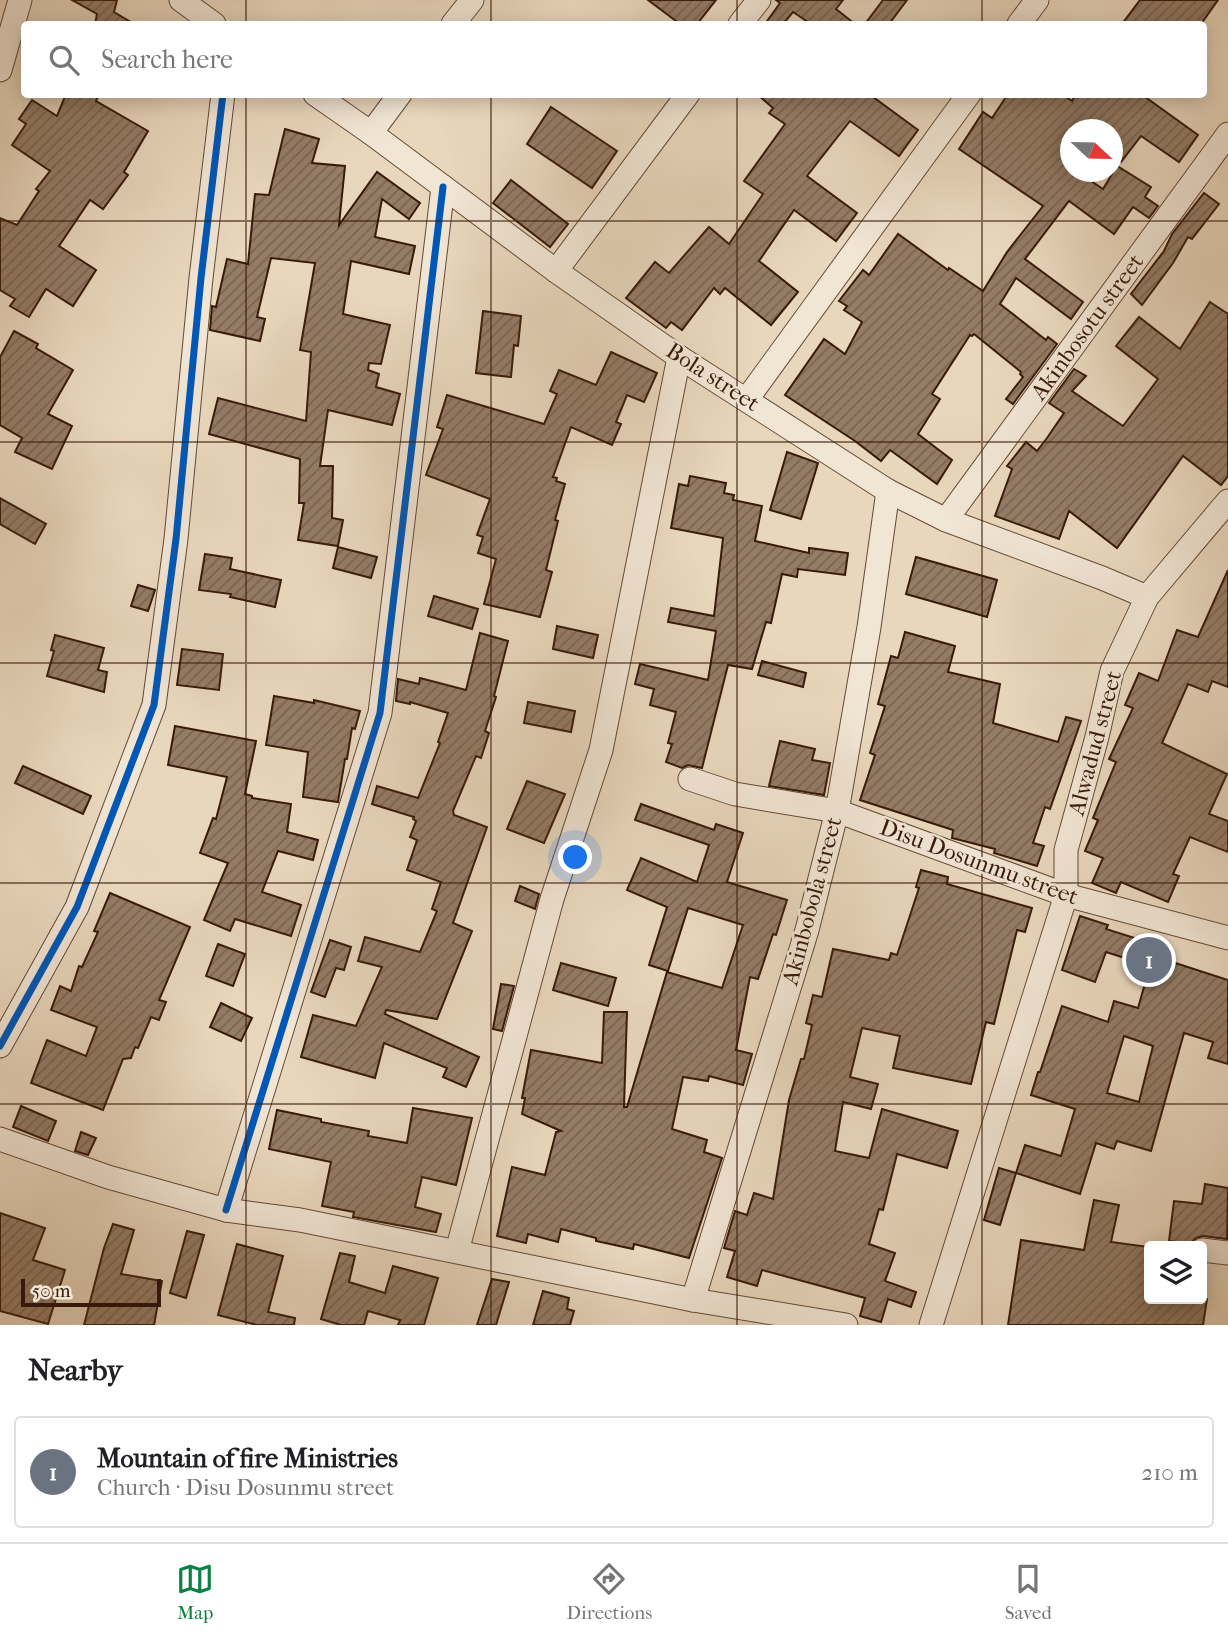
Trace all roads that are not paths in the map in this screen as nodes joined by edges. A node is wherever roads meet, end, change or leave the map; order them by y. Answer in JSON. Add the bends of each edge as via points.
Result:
{"nodes":[{"id":1,"x":20,"y":0,"type":"edge"},
{"id":2,"x":471,"y":0,"type":"edge"},
{"id":3,"x":759,"y":0,"type":"edge"},
{"id":4,"x":1037,"y":0,"type":"edge"},
{"id":5,"x":184,"y":1,"type":"edge"},
{"id":6,"x":210,"y":21,"type":"edge"},
{"id":7,"x":455,"y":21,"type":"edge"},
{"id":8,"x":742,"y":21,"type":"edge"},
{"id":9,"x":1022,"y":21,"type":"edge"},
{"id":10,"x":0,"y":70,"type":"edge"},
{"id":11,"x":223,"y":98,"type":"edge"},
{"id":12,"x":320,"y":98,"type":"edge"},
{"id":13,"x":397,"y":98,"type":"edge"},
{"id":14,"x":685,"y":98,"type":"edge"},
{"id":15,"x":966,"y":98,"type":"edge"},
{"id":16,"x":371,"y":133,"type":"junction"},
{"id":17,"x":1228,"y":134,"type":"edge"},
{"id":18,"x":443,"y":187,"type":"junction"},
{"id":19,"x":556,"y":271,"type":"junction"},
{"id":20,"x":679,"y":356,"type":"junction"},
{"id":21,"x":747,"y":399,"type":"junction"},
{"id":22,"x":888,"y":491,"type":"junction"},
{"id":23,"x":1228,"y":501,"type":"edge"},
{"id":24,"x":946,"y":520,"type":"junction"},
{"id":25,"x":1147,"y":597,"type":"junction"},
{"id":26,"x":690,"y":779,"type":"dead end"},
{"id":27,"x":837,"y":811,"type":"junction"},
{"id":28,"x":1066,"y":895,"type":"junction"},
{"id":29,"x":1228,"y":938,"type":"edge"},
{"id":30,"x":0,"y":1046,"type":"edge"},
{"id":31,"x":0,"y":1139,"type":"edge"},
{"id":32,"x":226,"y":1209,"type":"junction"},
{"id":33,"x":457,"y":1251,"type":"junction"},
{"id":34,"x":1207,"y":1251,"type":"edge"},
{"id":35,"x":1228,"y":1253,"type":"edge"},
{"id":36,"x":693,"y":1300,"type":"junction"},
{"id":37,"x":846,"y":1325,"type":"edge"},
{"id":38,"x":931,"y":1325,"type":"edge"}],
"edges":[{"from":1,"to":10,"type":"street"},
{"from":2,"to":7,"type":"street"},
{"from":3,"to":8,"type":"street"},
{"from":4,"to":9,"type":"street"},
{"from":5,"to":6,"type":"street"},
{"from":11,"to":30,"type":"street","via":[[154,705],[77,907]]},
{"from":12,"to":16,"type":"street","name":"Bola street"},
{"from":13,"to":16,"type":"street"},
{"from":14,"to":19,"type":"street"},
{"from":15,"to":21,"type":"street"},
{"from":16,"to":18,"type":"street","name":"Bola street"},
{"from":17,"to":24,"type":"street","name":"Akinbosotu street"},
{"from":18,"to":19,"type":"street","name":"Bola street"},
{"from":18,"to":32,"type":"street","via":[[380,713]]},
{"from":19,"to":20,"type":"street","name":"Bola street"},
{"from":20,"to":21,"type":"street","name":"Bola street"},
{"from":20,"to":33,"type":"street","via":[[601,750],[552,899]]},
{"from":21,"to":22,"type":"street","name":"Bola street"},
{"from":22,"to":24,"type":"street","name":"Bola street"},
{"from":22,"to":27,"type":"street","name":"Akinbobola street"},
{"from":23,"to":25,"type":"street","name":"Alwadud street"},
{"from":24,"to":25,"type":"street","name":"Bola street"},
{"from":25,"to":28,"type":"street","name":"Alwadud street","via":[[1112,671],[1066,850]]},
{"from":26,"to":27,"type":"street","name":"Disu Dosunmu street","via":[[735,794]]},
{"from":27,"to":28,"type":"street","name":"Disu Dosunmu street"},
{"from":27,"to":36,"type":"street","name":"Akinbobola street","via":[[807,930]]},
{"from":28,"to":29,"type":"street","name":"Disu Dosunmu street"},
{"from":28,"to":38,"type":"street","name":"Alwadud street"},
{"from":31,"to":32,"type":"street","via":[[142,1187]]},
{"from":32,"to":33,"type":"street"},
{"from":33,"to":36,"type":"street"},
{"from":34,"to":35,"type":"street"},
{"from":36,"to":37,"type":"street"}]}
